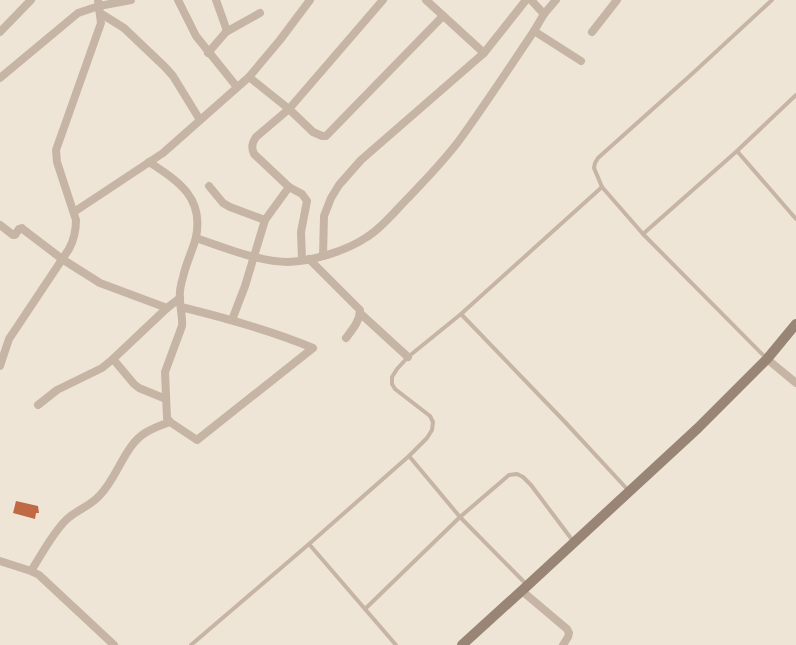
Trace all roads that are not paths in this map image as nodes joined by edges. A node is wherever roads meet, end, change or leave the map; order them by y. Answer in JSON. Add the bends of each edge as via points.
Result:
{"nodes":[{"id":1,"x":31,"y":0,"type":"edge"},
{"id":2,"x":131,"y":0,"type":"edge"},
{"id":3,"x":178,"y":0,"type":"edge"},
{"id":4,"x":216,"y":0,"type":"edge"},
{"id":5,"x":310,"y":0,"type":"edge"},
{"id":6,"x":383,"y":0,"type":"edge"},
{"id":7,"x":426,"y":0,"type":"edge"},
{"id":8,"x":526,"y":0,"type":"edge"},
{"id":9,"x":531,"y":0,"type":"edge"},
{"id":10,"x":556,"y":0,"type":"edge"},
{"id":11,"x":617,"y":0,"type":"edge"},
{"id":12,"x":772,"y":0,"type":"edge"},
{"id":13,"x":99,"y":6,"type":"edge"},
{"id":14,"x":260,"y":13,"type":"dead end"},
{"id":15,"x":544,"y":14,"type":"junction"},
{"id":16,"x":443,"y":16,"type":"junction"},
{"id":17,"x":534,"y":31,"type":"junction"},
{"id":18,"x":0,"y":32,"type":"edge"},
{"id":19,"x":226,"y":32,"type":"junction"},
{"id":20,"x":592,"y":32,"type":"dead end"},
{"id":21,"x":208,"y":53,"type":"junction"},
{"id":22,"x":484,"y":53,"type":"junction"},
{"id":23,"x":581,"y":61,"type":"dead end"},
{"id":24,"x":249,"y":77,"type":"junction"},
{"id":25,"x":0,"y":78,"type":"edge"},
{"id":26,"x":237,"y":87,"type":"junction"},
{"id":27,"x":796,"y":96,"type":"edge"},
{"id":28,"x":289,"y":109,"type":"junction"},
{"id":29,"x":200,"y":120,"type":"junction"},
{"id":30,"x":737,"y":151,"type":"junction"},
{"id":31,"x":149,"y":162,"type":"junction"},
{"id":32,"x":209,"y":186,"type":"dead end"},
{"id":33,"x":289,"y":187,"type":"junction"},
{"id":34,"x":602,"y":187,"type":"junction"},
{"id":35,"x":74,"y":212,"type":"junction"},
{"id":36,"x":796,"y":219,"type":"edge"},
{"id":37,"x":265,"y":220,"type":"junction"},
{"id":38,"x":0,"y":224,"type":"edge"},
{"id":39,"x":643,"y":234,"type":"junction"},
{"id":40,"x":196,"y":238,"type":"junction"},
{"id":41,"x":323,"y":256,"type":"junction"},
{"id":42,"x":255,"y":257,"type":"junction"},
{"id":43,"x":62,"y":259,"type":"junction"},
{"id":44,"x":305,"y":260,"type":"junction"},
{"id":45,"x":180,"y":303,"type":"junction"},
{"id":46,"x":167,"y":308,"type":"junction"},
{"id":47,"x":361,"y":314,"type":"junction"},
{"id":48,"x":461,"y":314,"type":"junction"},
{"id":49,"x":232,"y":320,"type":"junction"},
{"id":50,"x":796,"y":324,"type":"edge"},
{"id":51,"x":346,"y":338,"type":"dead end"},
{"id":52,"x":408,"y":357,"type":"junction"},
{"id":53,"x":113,"y":359,"type":"junction"},
{"id":54,"x":766,"y":359,"type":"junction"},
{"id":55,"x":0,"y":366,"type":"edge"},
{"id":56,"x":796,"y":383,"type":"edge"},
{"id":57,"x":166,"y":399,"type":"junction"},
{"id":58,"x":38,"y":405,"type":"dead end"},
{"id":59,"x":170,"y":422,"type":"junction"},
{"id":60,"x":409,"y":456,"type":"junction"},
{"id":61,"x":630,"y":492,"type":"junction"},
{"id":62,"x":460,"y":516,"type":"junction"},
{"id":63,"x":574,"y":542,"type":"junction"},
{"id":64,"x":309,"y":544,"type":"junction"},
{"id":65,"x":0,"y":561,"type":"edge"},
{"id":66,"x":32,"y":571,"type":"junction"},
{"id":67,"x":525,"y":588,"type":"junction"},
{"id":68,"x":365,"y":609,"type":"junction"},
{"id":69,"x":114,"y":645,"type":"edge"},
{"id":70,"x":191,"y":645,"type":"edge"},
{"id":71,"x":396,"y":645,"type":"edge"},
{"id":72,"x":462,"y":645,"type":"edge"},
{"id":73,"x":563,"y":645,"type":"edge"}],
"edges":[{"from":1,"to":18,"type":"street"},
{"from":2,"to":13,"type":"street"},
{"from":3,"to":21,"type":"street"},
{"from":4,"to":19,"type":"street"},
{"from":5,"to":24,"type":"street"},
{"from":6,"to":28,"type":"street"},
{"from":7,"to":16,"type":"street"},
{"from":8,"to":22,"type":"street"},
{"from":9,"to":15,"type":"street"},
{"from":10,"to":15,"type":"street"},
{"from":11,"to":20,"type":"street"},
{"from":12,"to":34,"type":"lane","via":[[598,158],[594,168]]},
{"from":13,"to":25,"type":"street","via":[[78,13]]},
{"from":13,"to":29,"type":"street","via":[[165,67]]},
{"from":13,"to":35,"type":"street","via":[[99,30],[56,150]]},
{"from":14,"to":19,"type":"street"},
{"from":15,"to":17,"type":"street"},
{"from":16,"to":22,"type":"street"},
{"from":16,"to":28,"type":"street","via":[[326,136],[313,132]]},
{"from":17,"to":23,"type":"street"},
{"from":17,"to":41,"type":"street","via":[[436,169],[368,237]]},
{"from":19,"to":21,"type":"street"},
{"from":21,"to":26,"type":"street"},
{"from":22,"to":41,"type":"street","via":[[361,160],[339,185],[324,216]]},
{"from":24,"to":26,"type":"street"},
{"from":24,"to":28,"type":"street"},
{"from":26,"to":29,"type":"street"},
{"from":27,"to":30,"type":"lane"},
{"from":28,"to":33,"type":"street","via":[[256,137],[252,148],[254,154]]},
{"from":29,"to":31,"type":"street"},
{"from":30,"to":36,"type":"lane"},
{"from":30,"to":39,"type":"lane"},
{"from":31,"to":35,"type":"street"},
{"from":31,"to":40,"type":"street","via":[[179,183],[193,202],[198,225]]},
{"from":32,"to":37,"type":"street","via":[[223,203]]},
{"from":33,"to":37,"type":"street"},
{"from":33,"to":44,"type":"street","via":[[307,201],[301,232]]},
{"from":34,"to":39,"type":"lane"},
{"from":34,"to":48,"type":"lane"},
{"from":35,"to":43,"type":"street","via":[[76,229],[73,241]]},
{"from":37,"to":42,"type":"street"},
{"from":38,"to":43,"type":"street","via":[[13,235],[22,228]]},
{"from":39,"to":54,"type":"lane"},
{"from":40,"to":42,"type":"street"},
{"from":40,"to":45,"type":"street","via":[[183,276]]},
{"from":41,"to":44,"type":"street"},
{"from":42,"to":44,"type":"street","via":[[276,261]]},
{"from":42,"to":49,"type":"street"},
{"from":43,"to":46,"type":"street","via":[[100,283]]},
{"from":43,"to":55,"type":"street","via":[[9,339]]},
{"from":44,"to":47,"type":"street"},
{"from":45,"to":46,"type":"street"},
{"from":45,"to":49,"type":"street"},
{"from":45,"to":57,"type":"street","via":[[182,326],[165,372]]},
{"from":46,"to":53,"type":"street"},
{"from":47,"to":51,"type":"street"},
{"from":47,"to":52,"type":"street"},
{"from":48,"to":52,"type":"lane"},
{"from":48,"to":61,"type":"lane"},
{"from":49,"to":59,"type":"street","via":[[313,348],[197,440]]},
{"from":50,"to":54,"type":"street"},
{"from":52,"to":60,"type":"lane","via":[[392,377],[392,384],[433,422],[427,438]]},
{"from":53,"to":57,"type":"street","via":[[139,388]]},
{"from":53,"to":58,"type":"street","via":[[52,393]]},
{"from":54,"to":56,"type":"street"},
{"from":54,"to":61,"type":"street"},
{"from":57,"to":59,"type":"street"},
{"from":59,"to":66,"type":"street","via":[[144,433],[134,442],[100,496],[57,530]]},
{"from":60,"to":62,"type":"lane"},
{"from":60,"to":64,"type":"lane"},
{"from":61,"to":63,"type":"street"},
{"from":62,"to":63,"type":"lane","via":[[510,475],[517,474],[531,486]]},
{"from":62,"to":67,"type":"lane"},
{"from":62,"to":68,"type":"lane"},
{"from":63,"to":67,"type":"street"},
{"from":64,"to":68,"type":"lane"},
{"from":64,"to":70,"type":"lane"},
{"from":65,"to":66,"type":"street"},
{"from":66,"to":69,"type":"street"},
{"from":67,"to":72,"type":"street"},
{"from":67,"to":73,"type":"street","via":[[569,632]]},
{"from":68,"to":71,"type":"lane"}]}
